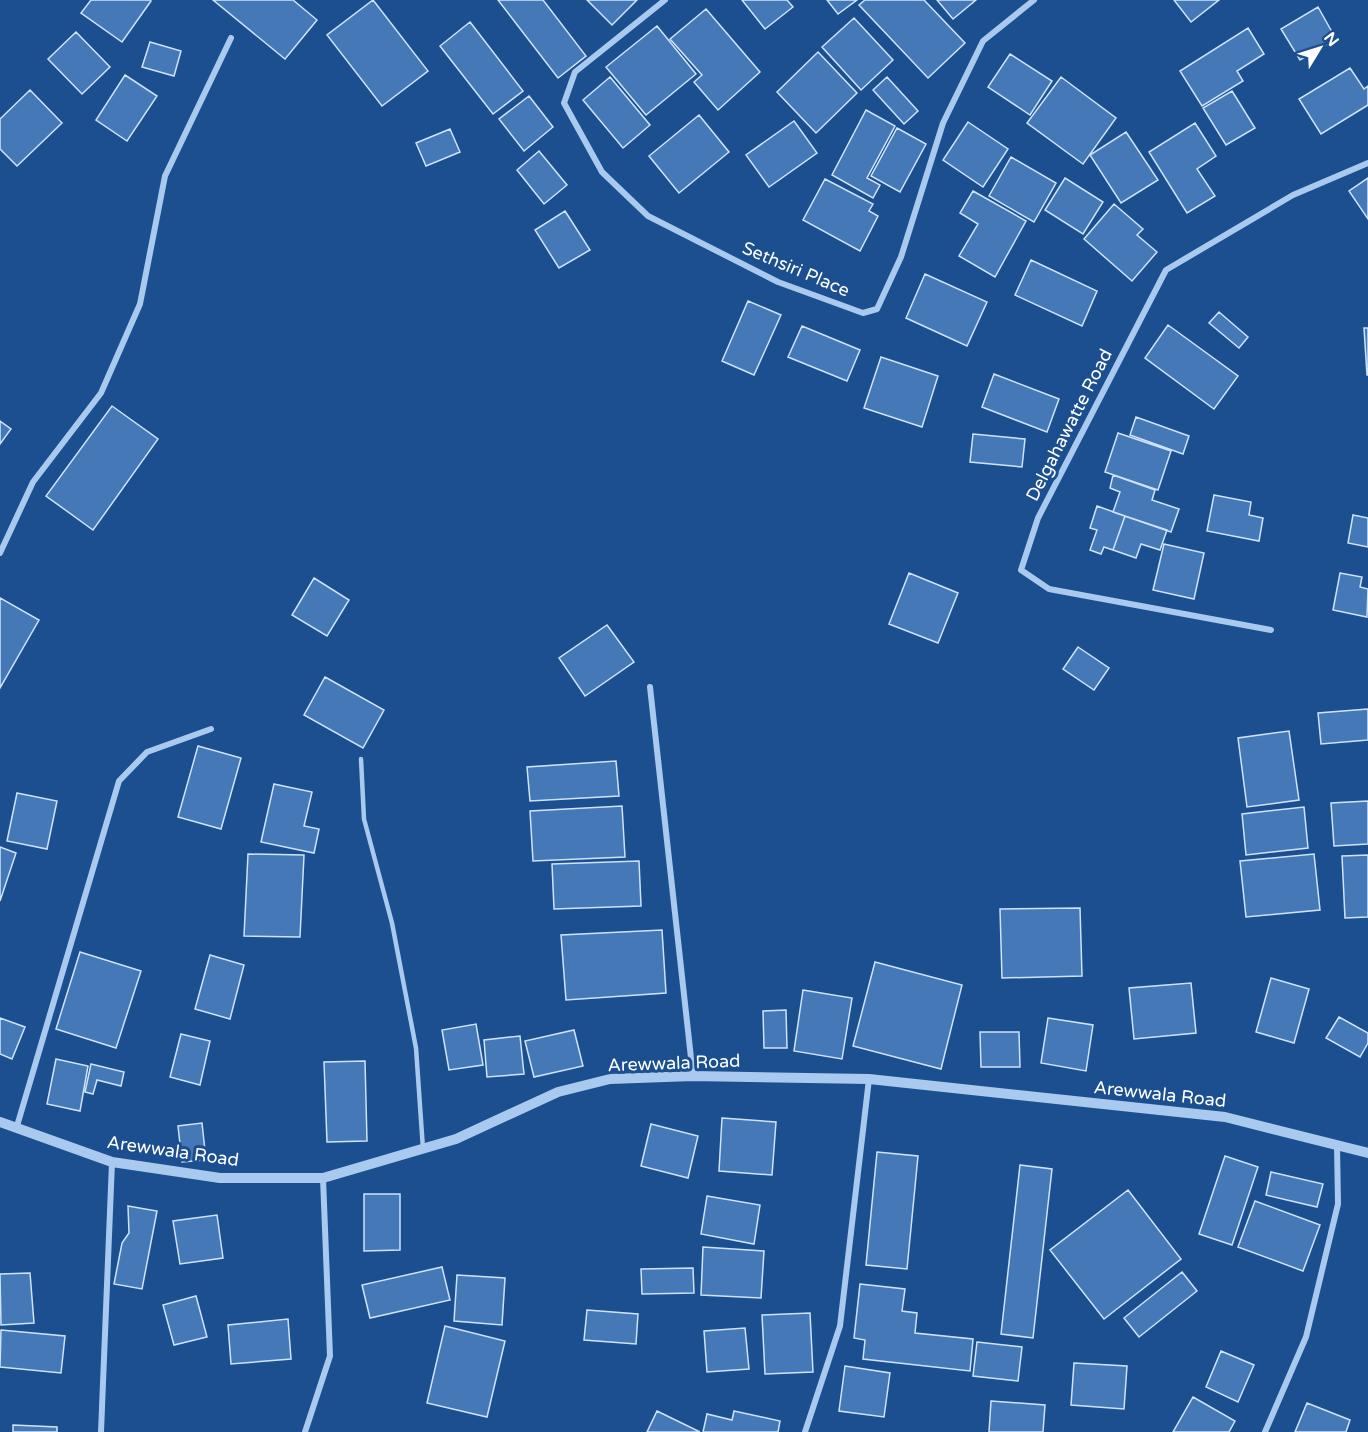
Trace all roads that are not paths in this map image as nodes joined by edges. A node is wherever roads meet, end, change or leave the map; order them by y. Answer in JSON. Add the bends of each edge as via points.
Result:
{"nodes":[{"id":1,"x":665,"y":0,"type":"edge"},
{"id":2,"x":1034,"y":0,"type":"edge"},
{"id":3,"x":231,"y":38,"type":"dead end"},
{"id":4,"x":1368,"y":163,"type":"edge"},
{"id":5,"x":0,"y":553,"type":"edge"},
{"id":6,"x":1271,"y":630,"type":"dead end"},
{"id":7,"x":650,"y":687,"type":"dead end"},
{"id":8,"x":212,"y":729,"type":"dead end"},
{"id":9,"x":361,"y":759,"type":"dead end"},
{"id":10,"x":693,"y":1076,"type":"junction"},
{"id":11,"x":869,"y":1079,"type":"junction"},
{"id":12,"x":0,"y":1122,"type":"edge"},
{"id":13,"x":17,"y":1126,"type":"junction"},
{"id":14,"x":1337,"y":1145,"type":"junction"},
{"id":15,"x":423,"y":1149,"type":"junction"},
{"id":16,"x":1368,"y":1153,"type":"edge"},
{"id":17,"x":112,"y":1162,"type":"junction"},
{"id":18,"x":323,"y":1178,"type":"junction"},
{"id":19,"x":101,"y":1432,"type":"edge"},
{"id":20,"x":305,"y":1432,"type":"edge"},
{"id":21,"x":805,"y":1432,"type":"edge"},
{"id":22,"x":1265,"y":1432,"type":"edge"}],
"edges":[{"from":1,"to":2,"type":"street","name":"Sethsiri Place","via":[[575,72],[564,103],[602,172],[648,216],[778,282],[863,313],[878,309],[901,257],[943,123],[983,41]]},
{"from":3,"to":5,"type":"street","via":[[165,176],[140,304],[101,393],[33,482]]},
{"from":4,"to":6,"type":"street","name":"Delgahawatte Road","via":[[1293,195],[1166,270],[1038,519],[1021,570],[1049,589]]},
{"from":7,"to":10,"type":"street"},
{"from":8,"to":13,"type":"street","via":[[147,752],[119,781]]},
{"from":9,"to":15,"type":"lane","via":[[364,819],[392,923],[416,1048]]},
{"from":10,"to":11,"type":"street","name":"Arewwala Road"},
{"from":10,"to":15,"type":"street","name":"Arewwala Road","via":[[610,1078],[558,1092],[456,1139]]},
{"from":11,"to":14,"type":"street","name":"Arewwala Road","via":[[1225,1117]]},
{"from":11,"to":21,"type":"street","via":[[840,1326]]},
{"from":12,"to":13,"type":"street","name":"Arewwala Road"},
{"from":13,"to":17,"type":"street","name":"Arewwala Road"},
{"from":14,"to":16,"type":"street","name":"Arewwala Road"},
{"from":14,"to":22,"type":"street","via":[[1338,1204],[1306,1337]]},
{"from":15,"to":18,"type":"street","name":"Arewwala Road"},
{"from":17,"to":18,"type":"street","name":"Arewwala Road","via":[[220,1178]]},
{"from":17,"to":19,"type":"street"},
{"from":18,"to":20,"type":"street","via":[[330,1356]]}]}
